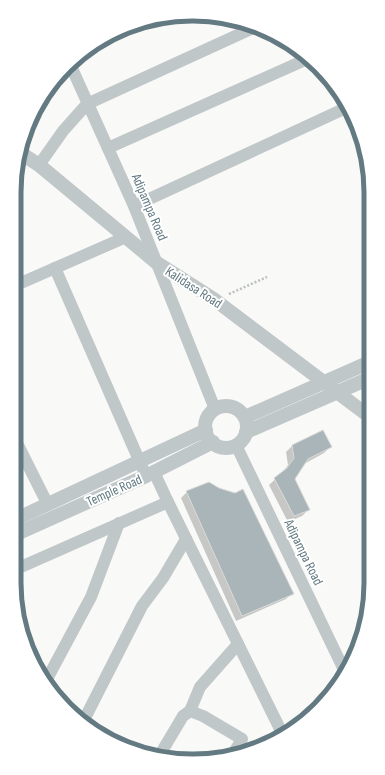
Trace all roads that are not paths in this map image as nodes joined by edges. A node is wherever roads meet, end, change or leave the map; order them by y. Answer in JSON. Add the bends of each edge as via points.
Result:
{"nodes":[{"id":1,"x":249,"y":30,"type":"edge"},
{"id":2,"x":303,"y":61,"type":"edge"},
{"id":3,"x":73,"y":70,"type":"edge"},
{"id":4,"x":88,"y":104,"type":"junction"},
{"id":5,"x":342,"y":110,"type":"edge"},
{"id":6,"x":108,"y":148,"type":"junction"},
{"id":7,"x":25,"y":157,"type":"edge"},
{"id":8,"x":39,"y":165,"type":"junction"},
{"id":9,"x":134,"y":206,"type":"junction"},
{"id":10,"x":126,"y":237,"type":"junction"},
{"id":11,"x":158,"y":263,"type":"junction"},
{"id":12,"x":55,"y":268,"type":"junction"},
{"id":13,"x":21,"y":283,"type":"edge"},
{"id":14,"x":364,"y":365,"type":"edge"},
{"id":15,"x":364,"y":381,"type":"edge"},
{"id":16,"x":324,"y":382,"type":"junction"},
{"id":17,"x":338,"y":393,"type":"junction"},
{"id":18,"x":215,"y":409,"type":"junction"},
{"id":19,"x":364,"y":412,"type":"edge"},
{"id":20,"x":244,"y":418,"type":"junction"},
{"id":21,"x":246,"y":432,"type":"junction"},
{"id":22,"x":209,"y":436,"type":"junction"},
{"id":23,"x":236,"y":445,"type":"junction"},
{"id":24,"x":21,"y":451,"type":"edge"},
{"id":25,"x":140,"y":461,"type":"junction"},
{"id":26,"x":150,"y":474,"type":"junction"},
{"id":27,"x":168,"y":502,"type":"junction"},
{"id":28,"x":48,"y":505,"type":"junction"},
{"id":29,"x":21,"y":519,"type":"edge"},
{"id":30,"x":118,"y":523,"type":"junction"},
{"id":31,"x":21,"y":532,"type":"edge"},
{"id":32,"x":186,"y":539,"type":"junction"},
{"id":33,"x":21,"y":567,"type":"edge"},
{"id":34,"x":238,"y":644,"type":"junction"},
{"id":35,"x":342,"y":666,"type":"edge"},
{"id":36,"x":49,"y":676,"type":"edge"},
{"id":37,"x":190,"y":711,"type":"junction"},
{"id":38,"x":86,"y":717,"type":"edge"},
{"id":39,"x":280,"y":730,"type":"edge"},
{"id":40,"x":237,"y":748,"type":"edge"},
{"id":41,"x":162,"y":752,"type":"edge"}],
"edges":[{"from":1,"to":4,"type":"street"},
{"from":2,"to":6,"type":"street"},
{"from":3,"to":4,"type":"street","name":"Adipampa Road"},
{"from":4,"to":6,"type":"street","name":"Adipampa Road"},
{"from":4,"to":8,"type":"street","via":[[63,131]]},
{"from":5,"to":9,"type":"street"},
{"from":6,"to":9,"type":"street","name":"Adipampa Road"},
{"from":7,"to":8,"type":"street","name":"Kalidasa Road"},
{"from":8,"to":10,"type":"street","name":"Kalidasa Road"},
{"from":9,"to":11,"type":"street","name":"Adipampa Road"},
{"from":10,"to":11,"type":"street","name":"Kalidasa Road"},
{"from":10,"to":12,"type":"street"},
{"from":11,"to":16,"type":"street","name":"Kalidasa Road","via":[[215,300]]},
{"from":11,"to":18,"type":"street","name":"Adipampa Road"},
{"from":12,"to":13,"type":"street"},
{"from":12,"to":25,"type":"street"},
{"from":14,"to":16,"type":"street"},
{"from":15,"to":17,"type":"street"},
{"from":16,"to":17,"type":"street","name":"Kalidasa Road"},
{"from":16,"to":20,"type":"street"},
{"from":17,"to":19,"type":"street","name":"Kalidasa Road"},
{"from":17,"to":21,"type":"street"},
{"from":18,"to":20,"type":"street","via":[[231,406],[242,413]]},
{"from":18,"to":22,"type":"street","via":[[206,424]]},
{"from":20,"to":21,"type":"street"},
{"from":21,"to":23,"type":"street","via":[[244,438]]},
{"from":22,"to":23,"type":"street","via":[[220,446]]},
{"from":22,"to":25,"type":"street","name":"Temple Road"},
{"from":22,"to":26,"type":"street","name":"Temple Road"},
{"from":23,"to":35,"type":"street","name":"Adipampa Road"},
{"from":24,"to":28,"type":"street"},
{"from":25,"to":26,"type":"street"},
{"from":25,"to":28,"type":"street","name":"Temple Road"},
{"from":26,"to":27,"type":"street"},
{"from":26,"to":31,"type":"street","name":"Temple Road"},
{"from":27,"to":30,"type":"street"},
{"from":27,"to":32,"type":"street"},
{"from":28,"to":29,"type":"street","name":"Temple Road"},
{"from":30,"to":33,"type":"street"},
{"from":30,"to":36,"type":"street","via":[[91,597]]},
{"from":32,"to":34,"type":"street"},
{"from":32,"to":38,"type":"street","via":[[164,578],[142,606]]},
{"from":34,"to":37,"type":"street","via":[[200,687]]},
{"from":34,"to":39,"type":"street"},
{"from":37,"to":40,"type":"street","via":[[242,739]]},
{"from":37,"to":41,"type":"street","via":[[183,716]]}]}
